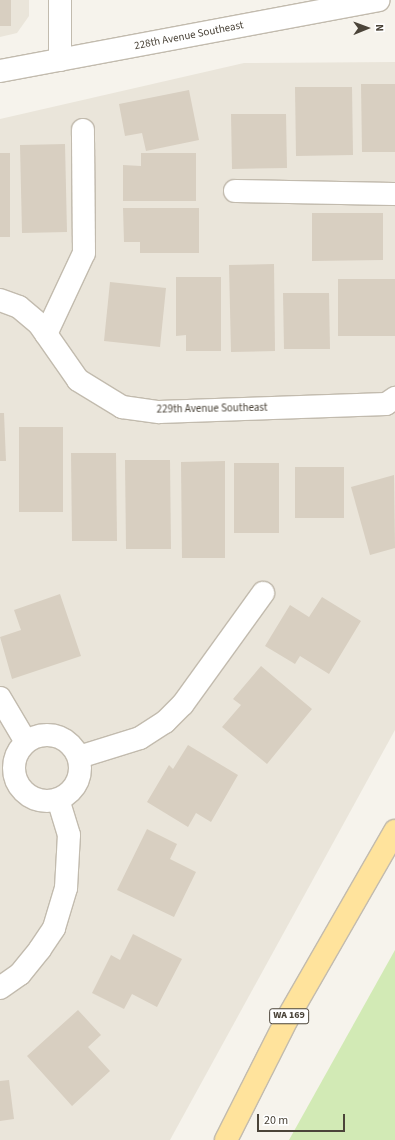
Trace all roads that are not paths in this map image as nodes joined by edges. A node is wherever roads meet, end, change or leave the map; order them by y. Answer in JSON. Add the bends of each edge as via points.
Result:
{"nodes":[{"id":1,"x":60,"y":0,"type":"edge"},
{"id":2,"x":378,"y":0,"type":"edge"},
{"id":3,"x":60,"y":60,"type":"junction"},
{"id":4,"x":0,"y":71,"type":"edge"},
{"id":5,"x":83,"y":130,"type":"dead end"},
{"id":6,"x":235,"y":191,"type":"dead end"},
{"id":7,"x":395,"y":194,"type":"edge"},
{"id":8,"x":0,"y":300,"type":"edge"},
{"id":9,"x":46,"y":334,"type":"junction"},
{"id":10,"x":395,"y":398,"type":"edge"},
{"id":11,"x":263,"y":593,"type":"dead end"},
{"id":12,"x":0,"y":698,"type":"edge"},
{"id":13,"x":26,"y":742,"type":"junction"},
{"id":14,"x":79,"y":757,"type":"junction"},
{"id":15,"x":58,"y":800,"type":"junction"},
{"id":16,"x":395,"y":831,"type":"edge"},
{"id":17,"x":0,"y":988,"type":"edge"},
{"id":18,"x":226,"y":1140,"type":"edge"}],
"edges":[{"from":1,"to":3,"type":"street"},
{"from":2,"to":3,"type":"street","name":"228th Avenue Southeast"},
{"from":3,"to":4,"type":"street","name":"228th Avenue Southeast"},
{"from":5,"to":9,"type":"street","via":[[84,253]]},
{"from":6,"to":7,"type":"street"},
{"from":8,"to":9,"type":"street","name":"229th Avenue Southeast","via":[[19,307]]},
{"from":9,"to":10,"type":"street","name":"229th Avenue Southeast","via":[[78,380],[122,406],[159,412],[386,404]]},
{"from":11,"to":14,"type":"street","via":[[183,704],[165,722],[140,738]]},
{"from":12,"to":13,"type":"street"},
{"from":13,"to":14,"type":"street","via":[[50,734],[73,746]]},
{"from":13,"to":15,"type":"street","via":[[14,765],[16,778],[32,798]]},
{"from":14,"to":15,"type":"street","via":[[77,783]]},
{"from":15,"to":17,"type":"street","via":[[69,835],[69,848],[66,888],[56,921],[24,969]]},
{"from":16,"to":18,"type":"main road","number":"WA 169","via":[[287,1019]]}]}
